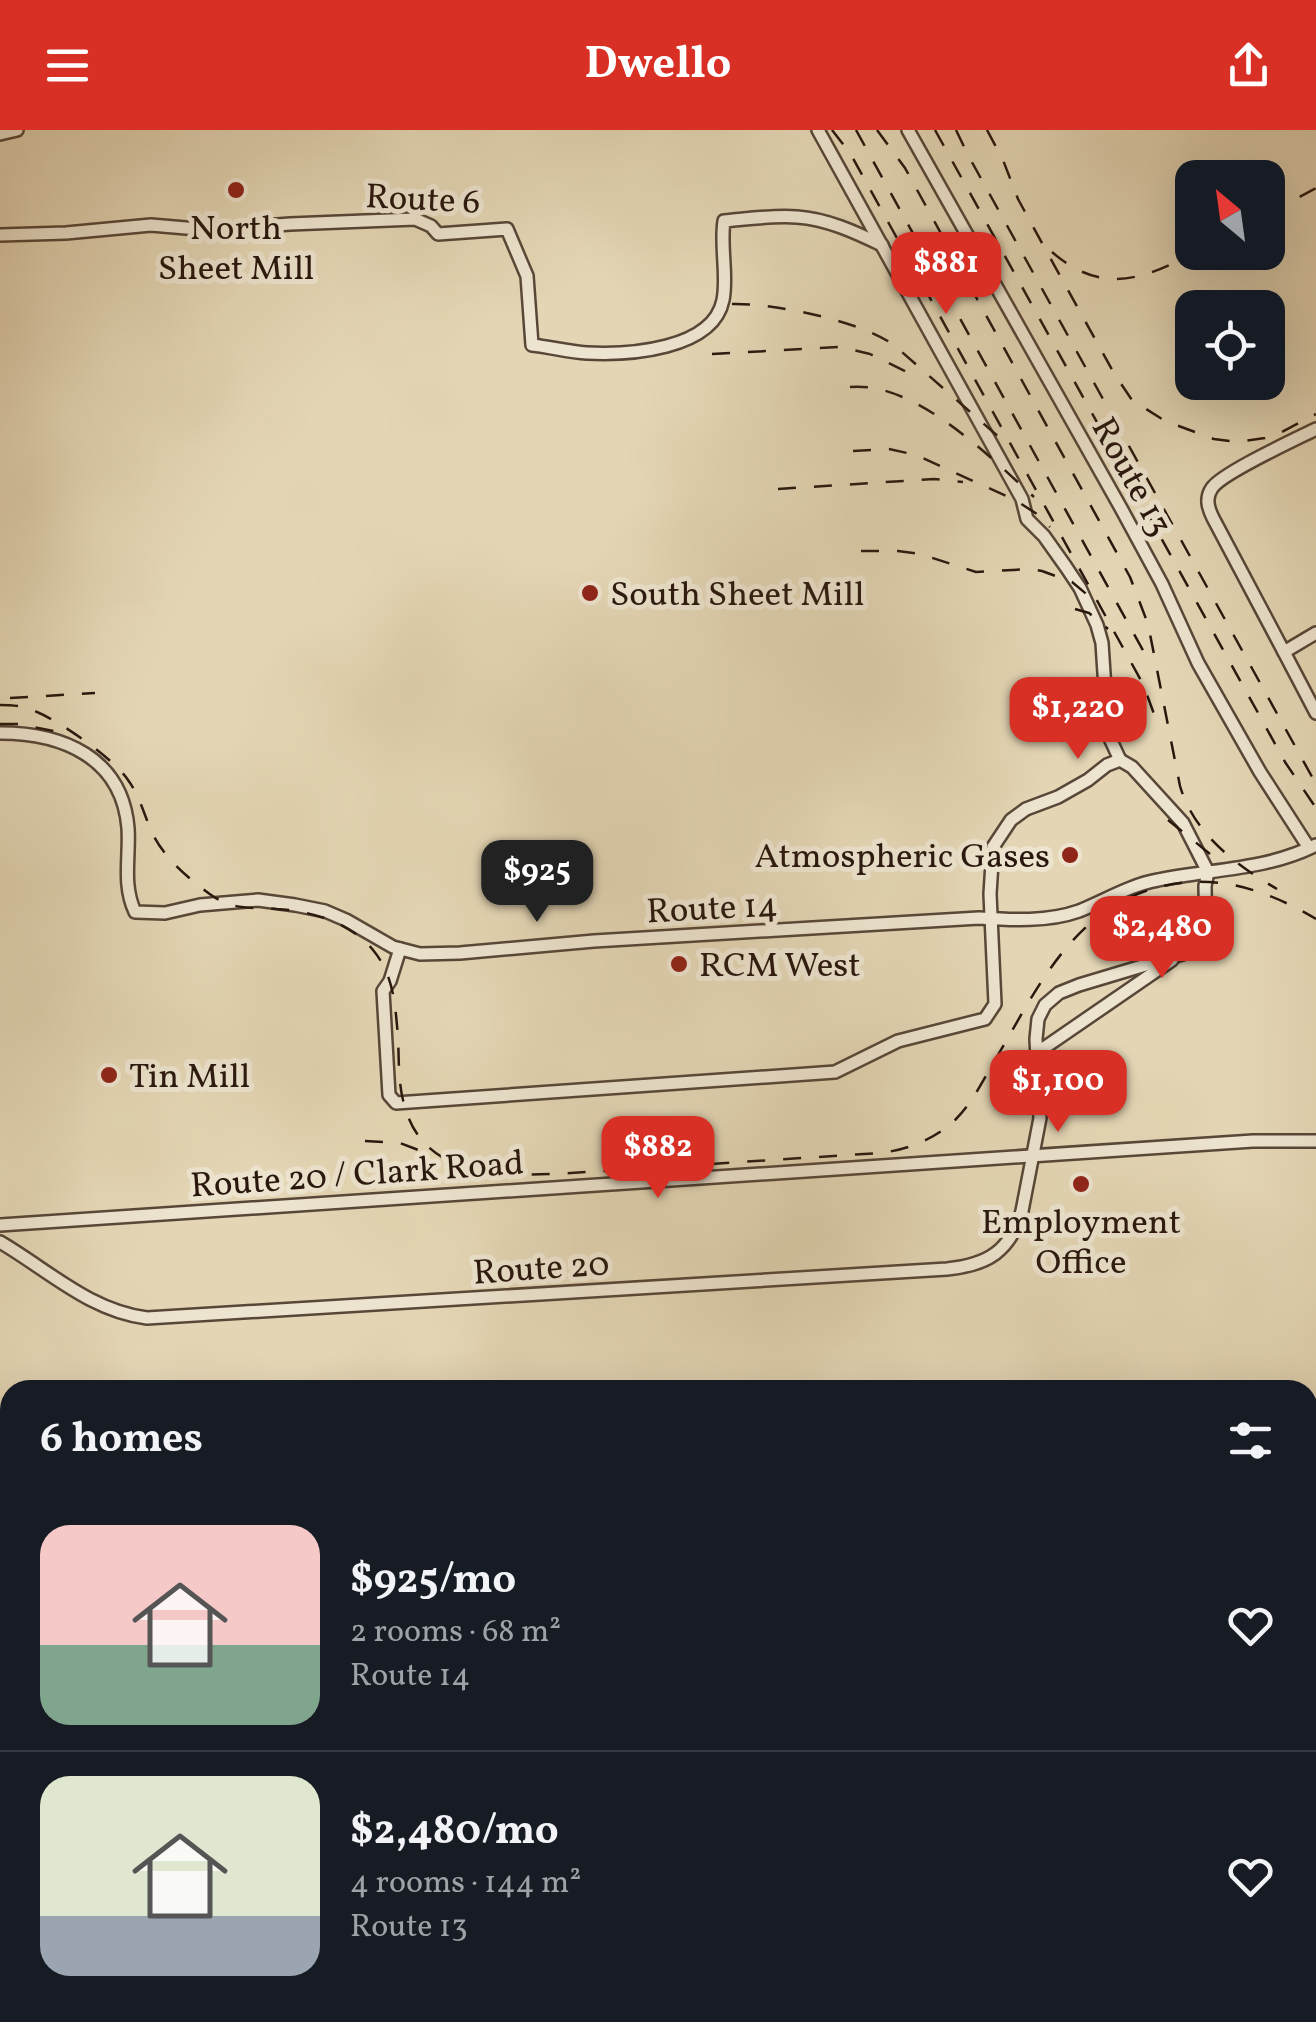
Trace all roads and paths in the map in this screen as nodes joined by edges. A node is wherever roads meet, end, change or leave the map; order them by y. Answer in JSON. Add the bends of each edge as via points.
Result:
{"nodes":[{"id":1,"x":16,"y":130,"type":"edge"},
{"id":2,"x":818,"y":130,"type":"edge"},
{"id":3,"x":908,"y":130,"type":"edge"},
{"id":4,"x":0,"y":134,"type":"edge"},
{"id":5,"x":0,"y":235,"type":"edge"},
{"id":6,"x":882,"y":244,"type":"junction"},
{"id":7,"x":1316,"y":428,"type":"edge"},
{"id":8,"x":1316,"y":632,"type":"edge"},
{"id":9,"x":1284,"y":652,"type":"junction"},
{"id":10,"x":1316,"y":713,"type":"edge"},
{"id":11,"x":0,"y":733,"type":"edge"},
{"id":12,"x":1120,"y":760,"type":"junction"},
{"id":13,"x":1313,"y":846,"type":"edge"},
{"id":14,"x":1208,"y":872,"type":"junction"},
{"id":15,"x":992,"y":919,"type":"junction"},
{"id":16,"x":400,"y":949,"type":"junction"},
{"id":17,"x":1180,"y":954,"type":"junction"},
{"id":18,"x":1036,"y":1055,"type":"junction"},
{"id":19,"x":1316,"y":1141,"type":"edge"},
{"id":20,"x":1032,"y":1156,"type":"junction"},
{"id":21,"x":0,"y":1225,"type":"edge"},
{"id":22,"x":0,"y":1242,"type":"edge"}],
"edges":[{"from":1,"to":4,"type":"street"},
{"from":2,"to":6,"type":"street"},
{"from":3,"to":13,"type":"street","name":"Route 13","via":[[1260,772]]},
{"from":5,"to":6,"type":"street","name":"Route 6","via":[[406,219],[438,234],[507,229],[527,276],[532,345],[605,353],[676,344],[706,330],[724,299],[724,222],[809,218]]},
{"from":6,"to":12,"type":"street","via":[[1027,519],[1088,604],[1102,642],[1108,734]]},
{"from":7,"to":9,"type":"street","via":[[1223,478],[1208,493],[1212,518]]},
{"from":8,"to":9,"type":"street"},
{"from":9,"to":10,"type":"street"},
{"from":11,"to":16,"type":"street","name":"Route 14","via":[[58,739],[86,752],[109,776],[124,802],[134,912],[258,900],[296,905],[325,911]]},
{"from":12,"to":14,"type":"street","via":[[1182,822]]},
{"from":12,"to":15,"type":"street","via":[[1011,820],[993,848]]},
{"from":13,"to":14,"type":"street","name":"Route 14","via":[[1274,862]]},
{"from":14,"to":15,"type":"street","name":"Route 14","via":[[1137,885],[1063,916]]},
{"from":14,"to":17,"type":"street","via":[[1206,938],[1199,949]]},
{"from":15,"to":16,"type":"street","name":"Route 14","via":[[460,953]]},
{"from":15,"to":16,"type":"street","via":[[994,1004],[985,1019],[898,1041],[835,1072],[396,1103],[388,1095],[383,991]]},
{"from":17,"to":18,"type":"street"},
{"from":17,"to":18,"type":"street","via":[[1058,993],[1038,1019]]},
{"from":18,"to":20,"type":"street","via":[[1031,1069],[1041,1107]]},
{"from":19,"to":20,"type":"street","name":"Route 20 / Clark Road"},
{"from":20,"to":21,"type":"street","name":"Route 20 / Clark Road"},
{"from":20,"to":22,"type":"street","name":"Route 20","via":[[1010,1240],[984,1261],[947,1269],[146,1318],[99,1305]]}]}
